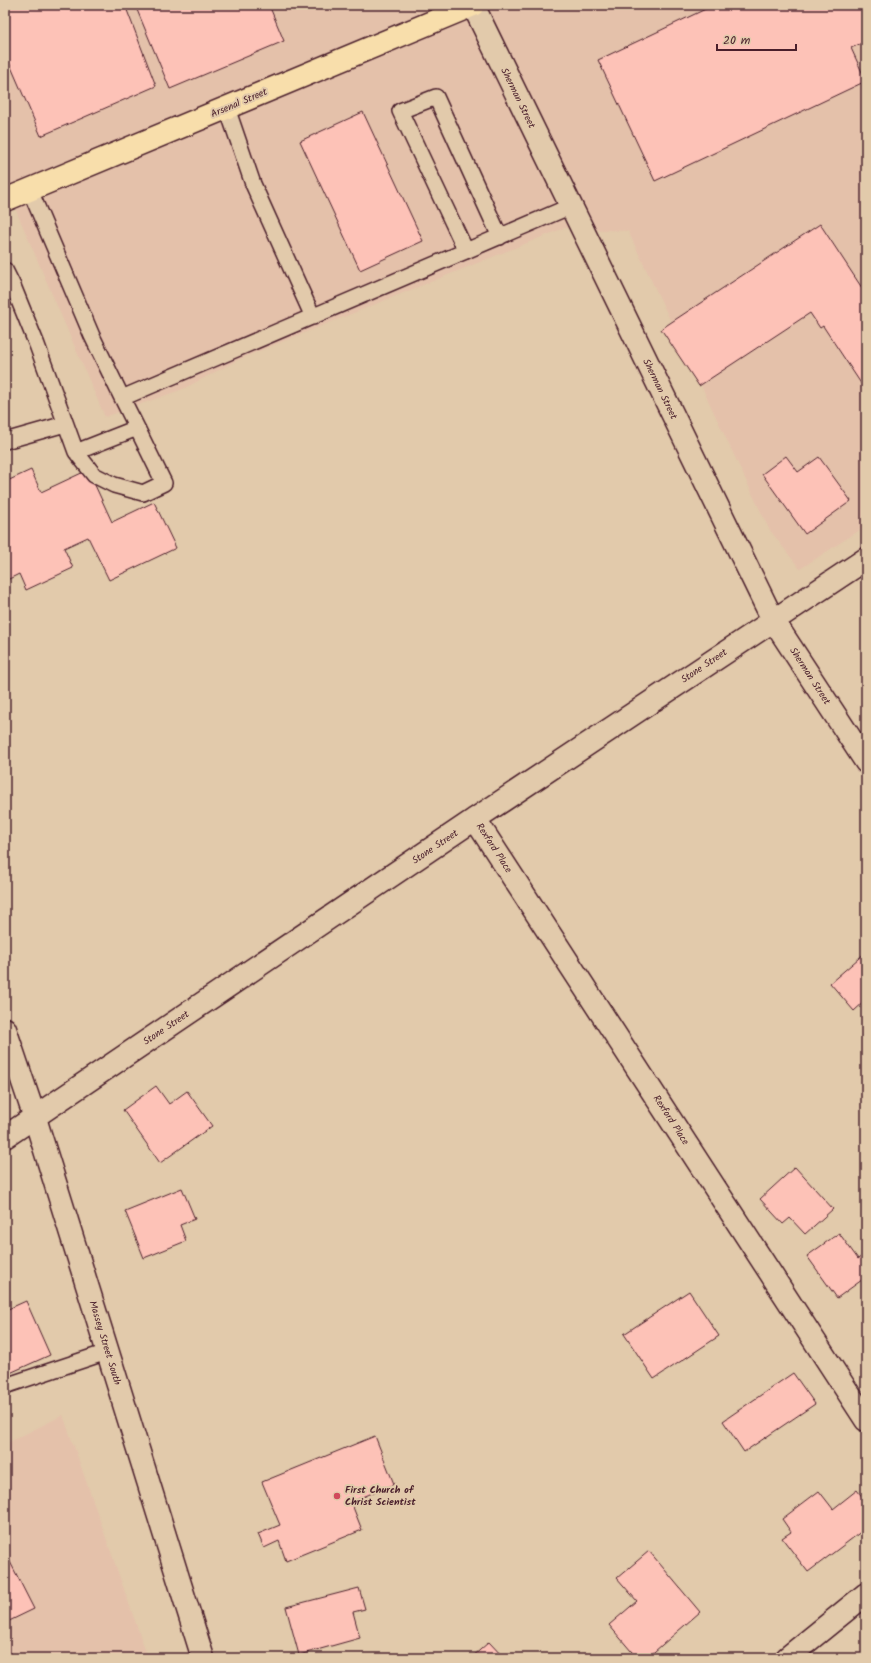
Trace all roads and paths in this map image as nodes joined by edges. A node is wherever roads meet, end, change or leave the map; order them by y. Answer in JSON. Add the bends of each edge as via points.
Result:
{"nodes":[{"id":1,"x":473,"y":5,"type":"edge"},
{"id":2,"x":227,"y":108,"type":"junction"},
{"id":3,"x":30,"y":188,"type":"junction"},
{"id":4,"x":5,"y":200,"type":"edge"},
{"id":5,"x":571,"y":206,"type":"junction"},
{"id":6,"x":500,"y":237,"type":"junction"},
{"id":7,"x":466,"y":251,"type":"junction"},
{"id":8,"x":5,"y":270,"type":"edge"},
{"id":9,"x":9,"y":288,"type":"edge"},
{"id":10,"x":313,"y":317,"type":"junction"},
{"id":11,"x":122,"y":398,"type":"junction"},
{"id":12,"x":65,"y":424,"type":"junction"},
{"id":13,"x":137,"y":428,"type":"junction"},
{"id":14,"x":5,"y":441,"type":"edge"},
{"id":15,"x":76,"y":452,"type":"junction"},
{"id":16,"x":866,"y":559,"type":"edge"},
{"id":17,"x":773,"y":620,"type":"junction"},
{"id":18,"x":866,"y":762,"type":"edge"},
{"id":19,"x":475,"y":819,"type":"junction"},
{"id":20,"x":5,"y":1028,"type":"edge"},
{"id":21,"x":34,"y":1118,"type":"junction"},
{"id":22,"x":5,"y":1137,"type":"edge"},
{"id":23,"x":108,"y":1352,"type":"junction"},
{"id":24,"x":5,"y":1386,"type":"edge"},
{"id":25,"x":866,"y":1420,"type":"edge"},
{"id":26,"x":866,"y":1594,"type":"edge"},
{"id":27,"x":203,"y":1658,"type":"edge"},
{"id":28,"x":787,"y":1658,"type":"edge"}],
"edges":[{"from":1,"to":2,"type":"highway","name":"Arsenal Street"},
{"from":1,"to":5,"type":"street","name":"Sherman Street"},
{"from":2,"to":3,"type":"highway","name":"Arsenal Street"},
{"from":2,"to":10,"type":"lane","via":[[253,184]]},
{"from":3,"to":4,"type":"highway","name":"Arsenal Street"},
{"from":3,"to":11,"type":"lane","via":[[92,336]]},
{"from":5,"to":6,"type":"lane"},
{"from":5,"to":17,"type":"street","name":"Sherman Street"},
{"from":6,"to":7,"type":"lane"},
{"from":6,"to":7,"type":"lane","via":[[436,97],[400,111]]},
{"from":7,"to":10,"type":"lane"},
{"from":8,"to":9,"type":"lane"},
{"from":9,"to":12,"type":"lane","via":[[37,345]]},
{"from":10,"to":11,"type":"lane"},
{"from":11,"to":13,"type":"lane"},
{"from":12,"to":14,"type":"lane"},
{"from":12,"to":15,"type":"lane"},
{"from":13,"to":15,"type":"lane"},
{"from":13,"to":15,"type":"lane","via":[[164,483],[143,493],[114,485],[94,475]]},
{"from":16,"to":17,"type":"street","name":"Stone Street"},
{"from":17,"to":18,"type":"street","name":"Sherman Street"},
{"from":17,"to":19,"type":"street","name":"Stone Street"},
{"from":19,"to":21,"type":"street","name":"Stone Street"},
{"from":19,"to":25,"type":"street","name":"Rexford Place"},
{"from":20,"to":21,"type":"street","name":"Massey Street South"},
{"from":21,"to":22,"type":"street","name":"Stone Street"},
{"from":21,"to":23,"type":"street","name":"Massey Street South"},
{"from":23,"to":24,"type":"lane"},
{"from":23,"to":27,"type":"street","name":"Massey Street South"},
{"from":26,"to":28,"type":"street"}]}
